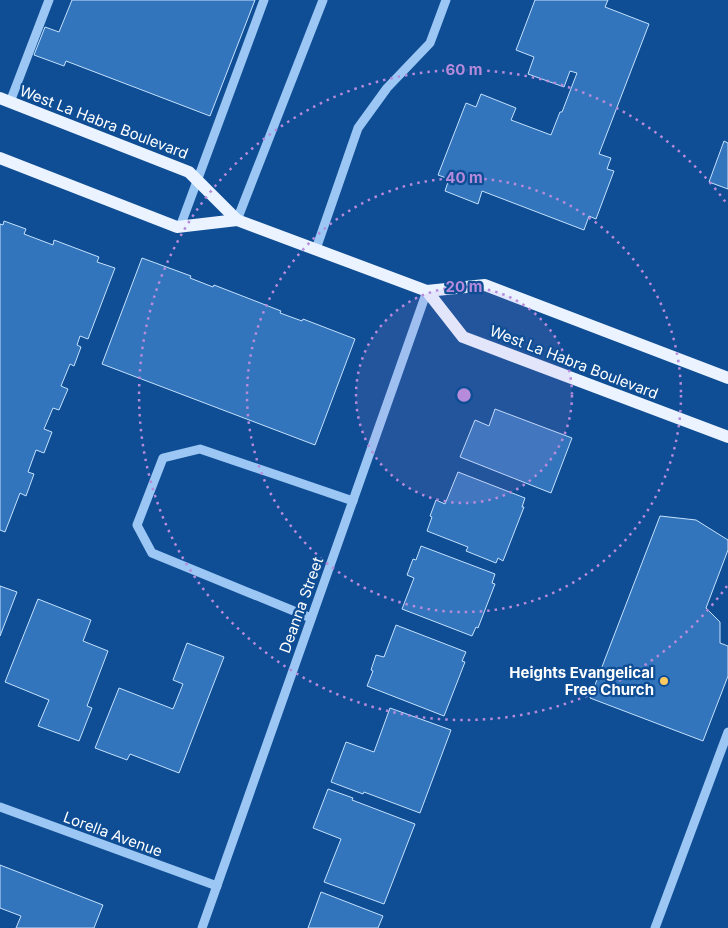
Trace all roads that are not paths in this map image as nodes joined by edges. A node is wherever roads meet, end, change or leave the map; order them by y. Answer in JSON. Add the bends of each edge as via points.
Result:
{"nodes":[{"id":1,"x":49,"y":0,"type":"edge"},
{"id":2,"x":264,"y":0,"type":"edge"},
{"id":3,"x":323,"y":0,"type":"edge"},
{"id":4,"x":446,"y":0,"type":"edge"},
{"id":5,"x":5,"y":100,"type":"edge"},
{"id":6,"x":0,"y":158,"type":"edge"},
{"id":7,"x":197,"y":180,"type":"junction"},
{"id":8,"x":237,"y":220,"type":"junction"},
{"id":9,"x":180,"y":227,"type":"junction"},
{"id":10,"x":316,"y":249,"type":"junction"},
{"id":11,"x":427,"y":290,"type":"junction"},
{"id":12,"x":728,"y":378,"type":"edge"},
{"id":13,"x":728,"y":437,"type":"edge"},
{"id":14,"x":353,"y":502,"type":"junction"},
{"id":15,"x":311,"y":618,"type":"junction"},
{"id":16,"x":728,"y":732,"type":"edge"},
{"id":17,"x":0,"y":807,"type":"edge"},
{"id":18,"x":217,"y":886,"type":"junction"},
{"id":19,"x":202,"y":928,"type":"edge"},
{"id":20,"x":655,"y":928,"type":"edge"}],
"edges":[{"from":1,"to":5,"type":"street"},
{"from":2,"to":7,"type":"street"},
{"from":3,"to":8,"type":"street"},
{"from":4,"to":10,"type":"street","via":[[430,42],[387,88],[358,128]]},
{"from":5,"to":7,"type":"main road","name":"West La Habra Boulevard","via":[[189,172]]},
{"from":6,"to":9,"type":"main road","name":"West La Habra Boulevard"},
{"from":7,"to":8,"type":"main road","name":"West La Habra Boulevard"},
{"from":7,"to":9,"type":"street"},
{"from":8,"to":9,"type":"main road","name":"West La Habra Boulevard"},
{"from":8,"to":10,"type":"main road","name":"West La Habra Boulevard"},
{"from":10,"to":11,"type":"main road","name":"West La Habra Boulevard"},
{"from":11,"to":12,"type":"main road","name":"West La Habra Boulevard","via":[[485,285]]},
{"from":11,"to":13,"type":"main road","name":"West La Habra Boulevard","via":[[463,337]]},
{"from":11,"to":14,"type":"street","name":"Deanna Street"},
{"from":14,"to":15,"type":"street","name":"Deanna Street"},
{"from":14,"to":15,"type":"street","via":[[200,448],[163,458],[137,525],[152,553]]},
{"from":15,"to":18,"type":"street","name":"Deanna Street"},
{"from":16,"to":20,"type":"street"},
{"from":17,"to":18,"type":"street","name":"Lorella Avenue"},
{"from":18,"to":19,"type":"street","name":"Deanna Street"}]}
